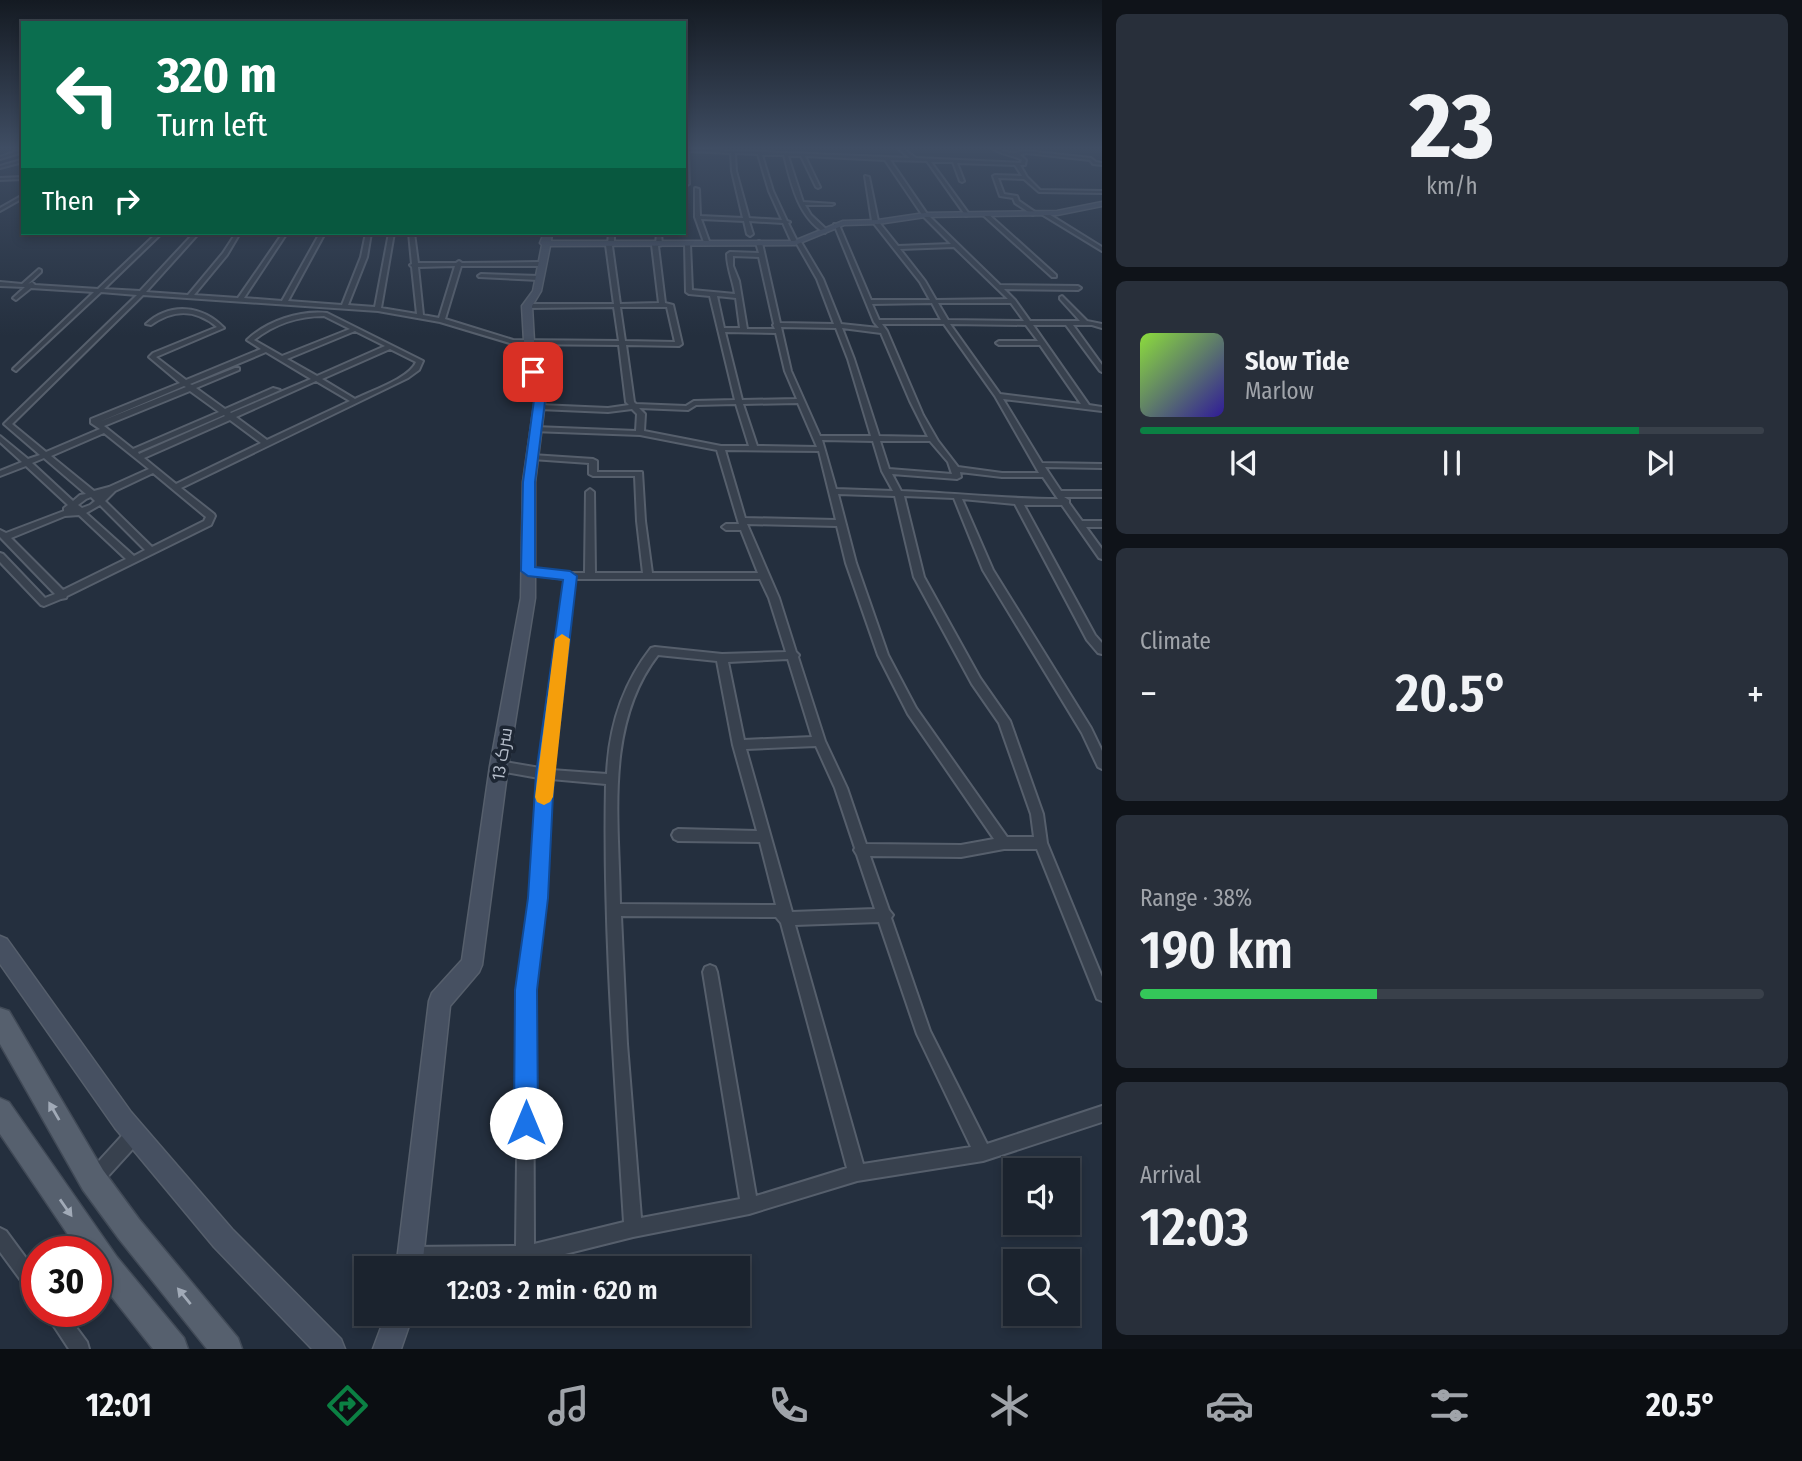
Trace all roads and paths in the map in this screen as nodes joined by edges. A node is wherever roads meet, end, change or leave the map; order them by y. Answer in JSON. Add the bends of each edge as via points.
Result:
{"nodes":[{"id":1,"x":698,"y":210,"type":"edge"},
{"id":2,"x":744,"y":210,"type":"edge"},
{"id":3,"x":781,"y":210,"type":"edge"},
{"id":4,"x":806,"y":210,"type":"edge"},
{"id":5,"x":872,"y":210,"type":"edge"},
{"id":6,"x":922,"y":210,"type":"edge"},
{"id":7,"x":963,"y":210,"type":"edge"},
{"id":8,"x":1029,"y":210,"type":"edge"},
{"id":9,"x":1068,"y":210,"type":"edge"},
{"id":10,"x":1033,"y":213,"type":"junction"},
{"id":11,"x":966,"y":214,"type":"junction"},
{"id":12,"x":985,"y":214,"type":"junction"},
{"id":13,"x":1045,"y":214,"type":"junction"},
{"id":14,"x":925,"y":215,"type":"junction"},
{"id":15,"x":698,"y":217,"type":"junction"},
{"id":16,"x":747,"y":220,"type":"junction"},
{"id":17,"x":787,"y":222,"type":"junction"},
{"id":18,"x":878,"y":222,"type":"junction"},
{"id":19,"x":836,"y":225,"type":"junction"},
{"id":20,"x":825,"y":231,"type":"junction"},
{"id":21,"x":750,"y":234,"type":"dead end"},
{"id":22,"x":158,"y":235,"type":"edge"},
{"id":23,"x":195,"y":235,"type":"edge"},
{"id":24,"x":237,"y":235,"type":"edge"},
{"id":25,"x":284,"y":235,"type":"edge"},
{"id":26,"x":322,"y":235,"type":"edge"},
{"id":27,"x":369,"y":235,"type":"edge"},
{"id":28,"x":392,"y":235,"type":"edge"},
{"id":29,"x":412,"y":235,"type":"edge"},
{"id":30,"x":611,"y":235,"type":"edge"},
{"id":31,"x":659,"y":235,"type":"edge"},
{"id":32,"x":546,"y":238,"type":"edge"},
{"id":33,"x":797,"y":242,"type":"junction"},
{"id":34,"x":759,"y":243,"type":"junction"},
{"id":35,"x":687,"y":244,"type":"junction"},
{"id":36,"x":707,"y":244,"type":"junction"},
{"id":37,"x":610,"y":245,"type":"junction"},
{"id":38,"x":657,"y":245,"type":"junction"},
{"id":39,"x":955,"y":245,"type":"junction"},
{"id":40,"x":896,"y":248,"type":"junction"},
{"id":41,"x":1102,"y":249,"type":"edge"},
{"id":42,"x":762,"y":255,"type":"junction"},
{"id":43,"x":459,"y":263,"type":"junction"},
{"id":44,"x":413,"y":265,"type":"junction"},
{"id":45,"x":39,"y":271,"type":"dead end"},
{"id":46,"x":540,"y":271,"type":"junction"},
{"id":47,"x":481,"y":276,"type":"dead end"},
{"id":48,"x":1055,"y":276,"type":"dead end"},
{"id":49,"x":29,"y":284,"type":"junction"},
{"id":50,"x":1,"y":285,"type":"edge"},
{"id":51,"x":1000,"y":287,"type":"junction"},
{"id":52,"x":1078,"y":288,"type":"dead end"},
{"id":53,"x":101,"y":289,"type":"junction"},
{"id":54,"x":143,"y":292,"type":"junction"},
{"id":55,"x":191,"y":295,"type":"junction"},
{"id":56,"x":713,"y":295,"type":"junction"},
{"id":57,"x":736,"y":296,"type":"junction"},
{"id":58,"x":16,"y":298,"type":"dead end"},
{"id":59,"x":241,"y":298,"type":"junction"},
{"id":60,"x":1062,"y":298,"type":"dead end"},
{"id":61,"x":285,"y":301,"type":"junction"},
{"id":62,"x":1013,"y":301,"type":"junction"},
{"id":63,"x":869,"y":302,"type":"junction"},
{"id":64,"x":934,"y":302,"type":"junction"},
{"id":65,"x":345,"y":306,"type":"junction"},
{"id":66,"x":527,"y":306,"type":"junction"},
{"id":67,"x":617,"y":306,"type":"junction"},
{"id":68,"x":662,"y":306,"type":"junction"},
{"id":69,"x":378,"y":309,"type":"junction"},
{"id":70,"x":420,"y":317,"type":"junction"},
{"id":71,"x":441,"y":320,"type":"junction"},
{"id":72,"x":945,"y":321,"type":"junction"},
{"id":73,"x":877,"y":322,"type":"junction"},
{"id":74,"x":1029,"y":322,"type":"junction"},
{"id":75,"x":1068,"y":323,"type":"junction"},
{"id":76,"x":1085,"y":323,"type":"junction"},
{"id":77,"x":149,"y":324,"type":"dead end"},
{"id":78,"x":839,"y":326,"type":"junction"},
{"id":79,"x":1102,"y":326,"type":"edge"},
{"id":80,"x":350,"y":328,"type":"junction"},
{"id":81,"x":776,"y":328,"type":"junction"},
{"id":82,"x":721,"y":330,"type":"junction"},
{"id":83,"x":744,"y":331,"type":"junction"},
{"id":84,"x":884,"y":331,"type":"junction"},
{"id":85,"x":529,"y":342,"type":"junction"},
{"id":86,"x":999,"y":343,"type":"dead end"},
{"id":87,"x":1043,"y":343,"type":"junction"},
{"id":88,"x":623,"y":344,"type":"junction"},
{"id":89,"x":385,"y":345,"type":"junction"},
{"id":90,"x":273,"y":354,"type":"junction"},
{"id":91,"x":16,"y":369,"type":"dead end"},
{"id":92,"x":1102,"y":370,"type":"edge"},
{"id":93,"x":313,"y":377,"type":"junction"},
{"id":94,"x":182,"y":383,"type":"junction"},
{"id":95,"x":191,"y":388,"type":"junction"},
{"id":96,"x":998,"y":396,"type":"junction"},
{"id":97,"x":801,"y":401,"type":"junction"},
{"id":98,"x":356,"y":402,"type":"junction"},
{"id":99,"x":739,"y":403,"type":"junction"},
{"id":100,"x":539,"y":407,"type":"junction"},
{"id":101,"x":1087,"y":407,"type":"junction"},
{"id":102,"x":632,"y":408,"type":"junction"},
{"id":103,"x":1102,"y":409,"type":"edge"},
{"id":104,"x":230,"y":414,"type":"junction"},
{"id":105,"x":102,"y":428,"type":"junction"},
{"id":106,"x":535,"y":429,"type":"junction"},
{"id":107,"x":640,"y":433,"type":"junction"},
{"id":108,"x":0,"y":438,"type":"edge"},
{"id":109,"x":817,"y":438,"type":"junction"},
{"id":110,"x":877,"y":439,"type":"junction"},
{"id":111,"x":933,"y":439,"type":"junction"},
{"id":112,"x":266,"y":443,"type":"junction"},
{"id":113,"x":720,"y":448,"type":"junction"},
{"id":114,"x":754,"y":448,"type":"junction"},
{"id":115,"x":822,"y":449,"type":"junction"},
{"id":116,"x":136,"y":455,"type":"junction"},
{"id":117,"x":44,"y":456,"type":"junction"},
{"id":118,"x":532,"y":457,"type":"junction"},
{"id":119,"x":26,"y":463,"type":"junction"},
{"id":120,"x":1040,"y":465,"type":"junction"},
{"id":121,"x":1102,"y":466,"type":"edge"},
{"id":122,"x":154,"y":470,"type":"junction"},
{"id":123,"x":956,"y":470,"type":"junction"},
{"id":124,"x":886,"y":471,"type":"junction"},
{"id":125,"x":0,"y":474,"type":"edge"},
{"id":126,"x":1045,"y":475,"type":"junction"},
{"id":127,"x":176,"y":487,"type":"junction"},
{"id":128,"x":834,"y":491,"type":"junction"},
{"id":129,"x":590,"y":492,"type":"dead end"},
{"id":130,"x":1058,"y":494,"type":"junction"},
{"id":131,"x":1102,"y":494,"type":"edge"},
{"id":132,"x":900,"y":495,"type":"junction"},
{"id":133,"x":957,"y":496,"type":"junction"},
{"id":134,"x":95,"y":498,"type":"junction"},
{"id":135,"x":1018,"y":502,"type":"junction"},
{"id":136,"x":1066,"y":502,"type":"junction"},
{"id":137,"x":72,"y":506,"type":"junction"},
{"id":138,"x":80,"y":512,"type":"junction"},
{"id":139,"x":63,"y":514,"type":"junction"},
{"id":140,"x":744,"y":521,"type":"junction"},
{"id":141,"x":840,"y":523,"type":"junction"},
{"id":142,"x":1082,"y":524,"type":"junction"},
{"id":143,"x":1102,"y":524,"type":"edge"},
{"id":144,"x":726,"y":527,"type":"dead end"},
{"id":145,"x":2,"y":535,"type":"edge"},
{"id":146,"x":16,"y":548,"type":"junction"},
{"id":147,"x":151,"y":551,"type":"junction"},
{"id":148,"x":0,"y":556,"type":"edge"},
{"id":149,"x":1102,"y":556,"type":"edge"},
{"id":150,"x":133,"y":560,"type":"junction"},
{"id":151,"x":528,"y":571,"type":"junction"},
{"id":152,"x":590,"y":575,"type":"junction"},
{"id":153,"x":570,"y":576,"type":"junction"},
{"id":154,"x":763,"y":576,"type":"junction"},
{"id":155,"x":648,"y":577,"type":"junction"},
{"id":156,"x":63,"y":596,"type":"junction"},
{"id":157,"x":1102,"y":650,"type":"edge"},
{"id":158,"x":794,"y":655,"type":"junction"},
{"id":159,"x":722,"y":658,"type":"junction"},
{"id":160,"x":819,"y":741,"type":"junction"},
{"id":161,"x":739,"y":745,"type":"junction"},
{"id":162,"x":1102,"y":764,"type":"edge"},
{"id":163,"x":499,"y":765,"type":"junction"},
{"id":164,"x":545,"y":774,"type":"junction"},
{"id":165,"x":613,"y":780,"type":"junction"},
{"id":166,"x":678,"y":835,"type":"dead end"},
{"id":167,"x":763,"y":837,"type":"junction"},
{"id":168,"x":1004,"y":843,"type":"junction"},
{"id":169,"x":1041,"y":843,"type":"junction"},
{"id":170,"x":860,"y":850,"type":"junction"},
{"id":171,"x":613,"y":911,"type":"junction"},
{"id":172,"x":886,"y":915,"type":"junction"},
{"id":173,"x":786,"y":919,"type":"junction"},
{"id":174,"x":0,"y":946,"type":"edge"},
{"id":175,"x":710,"y":972,"type":"dead end"},
{"id":176,"x":1102,"y":994,"type":"edge"},
{"id":177,"x":0,"y":1020,"type":"edge"},
{"id":178,"x":0,"y":1111,"type":"edge"},
{"id":179,"x":1102,"y":1114,"type":"edge"},
{"id":180,"x":135,"y":1134,"type":"junction"},
{"id":181,"x":983,"y":1153,"type":"junction"},
{"id":182,"x":857,"y":1173,"type":"junction"},
{"id":183,"x":93,"y":1180,"type":"junction"},
{"id":184,"x":749,"y":1206,"type":"junction"},
{"id":185,"x":633,"y":1228,"type":"junction"},
{"id":186,"x":0,"y":1237,"type":"edge"},
{"id":187,"x":525,"y":1255,"type":"junction"},
{"id":188,"x":410,"y":1256,"type":"edge"},
{"id":189,"x":508,"y":1256,"type":"edge"},
{"id":190,"x":21,"y":1266,"type":"edge"},
{"id":191,"x":396,"y":1326,"type":"edge"},
{"id":192,"x":64,"y":1327,"type":"edge"},
{"id":193,"x":80,"y":1349,"type":"edge"},
{"id":194,"x":173,"y":1349,"type":"edge"},
{"id":195,"x":228,"y":1349,"type":"edge"},
{"id":196,"x":331,"y":1349,"type":"edge"},
{"id":197,"x":387,"y":1349,"type":"edge"}],
"edges":[{"from":1,"to":15,"type":"street"},
{"from":2,"to":16,"type":"street"},
{"from":3,"to":17,"type":"street"},
{"from":4,"to":20,"type":"street"},
{"from":5,"to":18,"type":"street"},
{"from":6,"to":14,"type":"street"},
{"from":7,"to":11,"type":"street"},
{"from":8,"to":10,"type":"street"},
{"from":9,"to":13,"type":"street"},
{"from":10,"to":12,"type":"street"},
{"from":10,"to":13,"type":"street"},
{"from":11,"to":12,"type":"street"},
{"from":11,"to":14,"type":"street"},
{"from":12,"to":48,"type":"street"},
{"from":13,"to":41,"type":"street"},
{"from":14,"to":18,"type":"street"},
{"from":14,"to":39,"type":"street"},
{"from":15,"to":16,"type":"street"},
{"from":15,"to":36,"type":"street"},
{"from":16,"to":17,"type":"street"},
{"from":16,"to":21,"type":"street"},
{"from":17,"to":33,"type":"street"},
{"from":18,"to":19,"type":"street"},
{"from":18,"to":40,"type":"street"},
{"from":19,"to":20,"type":"street"},
{"from":19,"to":63,"type":"street"},
{"from":20,"to":33,"type":"street"},
{"from":22,"to":53,"type":"street"},
{"from":23,"to":54,"type":"street"},
{"from":24,"to":55,"type":"street"},
{"from":25,"to":59,"type":"street"},
{"from":26,"to":61,"type":"street"},
{"from":27,"to":65,"type":"street"},
{"from":28,"to":69,"type":"street"},
{"from":29,"to":44,"type":"street"},
{"from":30,"to":37,"type":"street"},
{"from":31,"to":38,"type":"street"},
{"from":32,"to":37,"type":"street"},
{"from":32,"to":46,"type":"street","name":"سرک 13"},
{"from":33,"to":34,"type":"street"},
{"from":33,"to":78,"type":"street","via":[[820,279]]},
{"from":34,"to":36,"type":"street"},
{"from":34,"to":42,"type":"street"},
{"from":35,"to":36,"type":"street"},
{"from":35,"to":38,"type":"street"},
{"from":35,"to":56,"type":"street","via":[[689,292]]},
{"from":37,"to":38,"type":"street"},
{"from":37,"to":67,"type":"street"},
{"from":38,"to":68,"type":"street"},
{"from":39,"to":40,"type":"street"},
{"from":39,"to":51,"type":"street"},
{"from":40,"to":64,"type":"street"},
{"from":42,"to":57,"type":"street","via":[[730,254]]},
{"from":42,"to":81,"type":"street"},
{"from":43,"to":44,"type":"street"},
{"from":43,"to":46,"type":"street"},
{"from":43,"to":71,"type":"street"},
{"from":44,"to":70,"type":"street"},
{"from":45,"to":49,"type":"street"},
{"from":46,"to":47,"type":"street"},
{"from":46,"to":66,"type":"street","name":"سرک 13","via":[[537,291]]},
{"from":49,"to":50,"type":"street"},
{"from":49,"to":53,"type":"street"},
{"from":49,"to":58,"type":"street"},
{"from":51,"to":52,"type":"street"},
{"from":51,"to":62,"type":"street"},
{"from":53,"to":54,"type":"street"},
{"from":53,"to":91,"type":"street"},
{"from":54,"to":55,"type":"street"},
{"from":54,"to":117,"type":"street","via":[[9,423]]},
{"from":55,"to":59,"type":"street"},
{"from":56,"to":57,"type":"street"},
{"from":56,"to":82,"type":"street"},
{"from":57,"to":83,"type":"street"},
{"from":59,"to":61,"type":"street"},
{"from":60,"to":76,"type":"street"},
{"from":61,"to":65,"type":"street"},
{"from":62,"to":64,"type":"street"},
{"from":62,"to":74,"type":"street"},
{"from":63,"to":64,"type":"street"},
{"from":63,"to":73,"type":"street"},
{"from":64,"to":72,"type":"street"},
{"from":65,"to":69,"type":"street"},
{"from":66,"to":67,"type":"street"},
{"from":66,"to":85,"type":"street","name":"سرک 13"},
{"from":67,"to":68,"type":"street"},
{"from":67,"to":88,"type":"street"},
{"from":68,"to":88,"type":"street","via":[[670,305],[679,344]]},
{"from":69,"to":70,"type":"street"},
{"from":70,"to":71,"type":"street"},
{"from":71,"to":85,"type":"street"},
{"from":72,"to":73,"type":"street"},
{"from":72,"to":74,"type":"street"},
{"from":72,"to":96,"type":"street"},
{"from":73,"to":84,"type":"street"},
{"from":74,"to":75,"type":"street"},
{"from":74,"to":87,"type":"street"},
{"from":75,"to":76,"type":"street"},
{"from":75,"to":92,"type":"street"},
{"from":76,"to":79,"type":"street"},
{"from":77,"to":94,"type":"street","via":[[163,312],[193,312],[202,313],[221,328],[222,334],[155,359]]},
{"from":78,"to":81,"type":"street"},
{"from":78,"to":84,"type":"street"},
{"from":78,"to":110,"type":"street"},
{"from":80,"to":89,"type":"street"},
{"from":80,"to":90,"type":"street"},
{"from":80,"to":90,"type":"street","via":[[325,314],[305,316],[250,339]]},
{"from":81,"to":83,"type":"street"},
{"from":81,"to":97,"type":"street"},
{"from":82,"to":83,"type":"street"},
{"from":82,"to":99,"type":"street"},
{"from":84,"to":111,"type":"street"},
{"from":85,"to":88,"type":"street"},
{"from":85,"to":100,"type":"street","name":"سرک 13","via":[[533,372],[542,385]]},
{"from":86,"to":87,"type":"street"},
{"from":87,"to":101,"type":"street"},
{"from":88,"to":102,"type":"street"},
{"from":89,"to":93,"type":"street"},
{"from":89,"to":98,"type":"street","via":[[420,361],[417,369]]},
{"from":90,"to":93,"type":"street"},
{"from":90,"to":94,"type":"street"},
{"from":90,"to":95,"type":"street"},
{"from":93,"to":98,"type":"street"},
{"from":93,"to":104,"type":"street"},
{"from":94,"to":95,"type":"street"},
{"from":94,"to":105,"type":"street","via":[[95,418]]},
{"from":95,"to":104,"type":"street"},
{"from":95,"to":105,"type":"street"},
{"from":96,"to":101,"type":"street"},
{"from":96,"to":120,"type":"street"},
{"from":97,"to":99,"type":"street"},
{"from":97,"to":109,"type":"street"},
{"from":98,"to":112,"type":"street"},
{"from":99,"to":102,"type":"street"},
{"from":99,"to":114,"type":"street"},
{"from":100,"to":102,"type":"street"},
{"from":100,"to":106,"type":"street","name":"سرک 13"},
{"from":101,"to":103,"type":"street"},
{"from":102,"to":107,"type":"street","via":[[641,414]]},
{"from":104,"to":112,"type":"street"},
{"from":104,"to":116,"type":"street"},
{"from":105,"to":116,"type":"street"},
{"from":105,"to":117,"type":"street"},
{"from":106,"to":107,"type":"street"},
{"from":106,"to":118,"type":"street","name":"سرک 13"},
{"from":107,"to":113,"type":"street"},
{"from":108,"to":119,"type":"street"},
{"from":109,"to":110,"type":"street"},
{"from":109,"to":115,"type":"street"},
{"from":110,"to":111,"type":"street"},
{"from":110,"to":124,"type":"street"},
{"from":111,"to":123,"type":"street"},
{"from":112,"to":127,"type":"street"},
{"from":113,"to":114,"type":"street"},
{"from":113,"to":140,"type":"street"},
{"from":114,"to":115,"type":"street"},
{"from":115,"to":128,"type":"street"},
{"from":116,"to":122,"type":"street"},
{"from":117,"to":119,"type":"street"},
{"from":117,"to":134,"type":"street"},
{"from":118,"to":151,"type":"street","name":"سرک 13"},
{"from":118,"to":155,"type":"street","via":[[593,461],[593,474],[639,474]]},
{"from":119,"to":125,"type":"street"},
{"from":119,"to":137,"type":"street"},
{"from":120,"to":121,"type":"street"},
{"from":120,"to":126,"type":"street"},
{"from":122,"to":127,"type":"street"},
{"from":122,"to":134,"type":"street"},
{"from":123,"to":124,"type":"street","via":[[957,477]]},
{"from":123,"to":126,"type":"street"},
{"from":124,"to":132,"type":"street"},
{"from":126,"to":130,"type":"street"},
{"from":127,"to":147,"type":"street","via":[[212,520]]},
{"from":128,"to":132,"type":"street"},
{"from":128,"to":141,"type":"street"},
{"from":129,"to":152,"type":"street"},
{"from":130,"to":131,"type":"street"},
{"from":130,"to":136,"type":"street"},
{"from":132,"to":133,"type":"street"},
{"from":132,"to":169,"type":"street","via":[[919,577],[1004,722],[1037,814]]},
{"from":133,"to":135,"type":"street"},
{"from":133,"to":162,"type":"street","via":[[988,569],[1087,731]]},
{"from":134,"to":137,"type":"street"},
{"from":134,"to":138,"type":"street","via":[[93,507]]},
{"from":134,"to":147,"type":"street"},
{"from":135,"to":136,"type":"street"},
{"from":135,"to":157,"type":"street"},
{"from":136,"to":142,"type":"street"},
{"from":137,"to":138,"type":"street"},
{"from":137,"to":139,"type":"street"},
{"from":138,"to":139,"type":"street"},
{"from":138,"to":150,"type":"street"},
{"from":139,"to":145,"type":"street"},
{"from":140,"to":141,"type":"street"},
{"from":140,"to":144,"type":"street","via":[[742,527]]},
{"from":140,"to":154,"type":"street"},
{"from":141,"to":168,"type":"street","via":[[868,614],[899,687]]},
{"from":142,"to":143,"type":"street"},
{"from":142,"to":149,"type":"street"},
{"from":145,"to":146,"type":"street"},
{"from":146,"to":148,"type":"street"},
{"from":146,"to":156,"type":"street"},
{"from":147,"to":150,"type":"street"},
{"from":148,"to":156,"type":"street","via":[[44,603]]},
{"from":150,"to":156,"type":"street"},
{"from":151,"to":153,"type":"street"},
{"from":151,"to":163,"type":"street","name":"سرک 13","via":[[528,598]]},
{"from":152,"to":153,"type":"street"},
{"from":152,"to":155,"type":"street"},
{"from":153,"to":164,"type":"street"},
{"from":154,"to":155,"type":"street"},
{"from":154,"to":158,"type":"street"},
{"from":158,"to":159,"type":"street"},
{"from":158,"to":160,"type":"street"},
{"from":159,"to":161,"type":"street"},
{"from":159,"to":165,"type":"street","via":[[655,650],[619,725]]},
{"from":160,"to":161,"type":"street"},
{"from":160,"to":170,"type":"street","via":[[841,788]]},
{"from":161,"to":167,"type":"street"},
{"from":163,"to":164,"type":"street"},
{"from":163,"to":188,"type":"street","name":"سرک 13","via":[[472,965],[440,1001]]},
{"from":164,"to":165,"type":"street"},
{"from":164,"to":187,"type":"street","via":[[538,898],[526,990]]},
{"from":165,"to":171,"type":"street"},
{"from":166,"to":167,"type":"street"},
{"from":167,"to":173,"type":"street"},
{"from":168,"to":169,"type":"street"},
{"from":168,"to":170,"type":"street","via":[[961,851]]},
{"from":169,"to":176,"type":"street"},
{"from":170,"to":172,"type":"street"},
{"from":171,"to":173,"type":"street","via":[[779,911]]},
{"from":171,"to":185,"type":"street"},
{"from":172,"to":173,"type":"street"},
{"from":172,"to":181,"type":"street","via":[[924,1034]]},
{"from":173,"to":182,"type":"street"},
{"from":174,"to":180,"type":"street"},
{"from":175,"to":184,"type":"street"},
{"from":183,"to":177,"type":"main road","one_way":true},
{"from":178,"to":194,"type":"main road","one_way":true,"via":[[107,1267]]},
{"from":179,"to":181,"type":"street"},
{"from":180,"to":183,"type":"street"},
{"from":180,"to":196,"type":"street","via":[[223,1238]]},
{"from":181,"to":182,"type":"street"},
{"from":182,"to":184,"type":"street"},
{"from":195,"to":183,"type":"main road","one_way":true},
{"from":184,"to":185,"type":"street"},
{"from":185,"to":187,"type":"street"},
{"from":186,"to":190,"type":"street"},
{"from":187,"to":189,"type":"street"},
{"from":191,"to":197,"type":"street"},
{"from":192,"to":193,"type":"street"}]}
